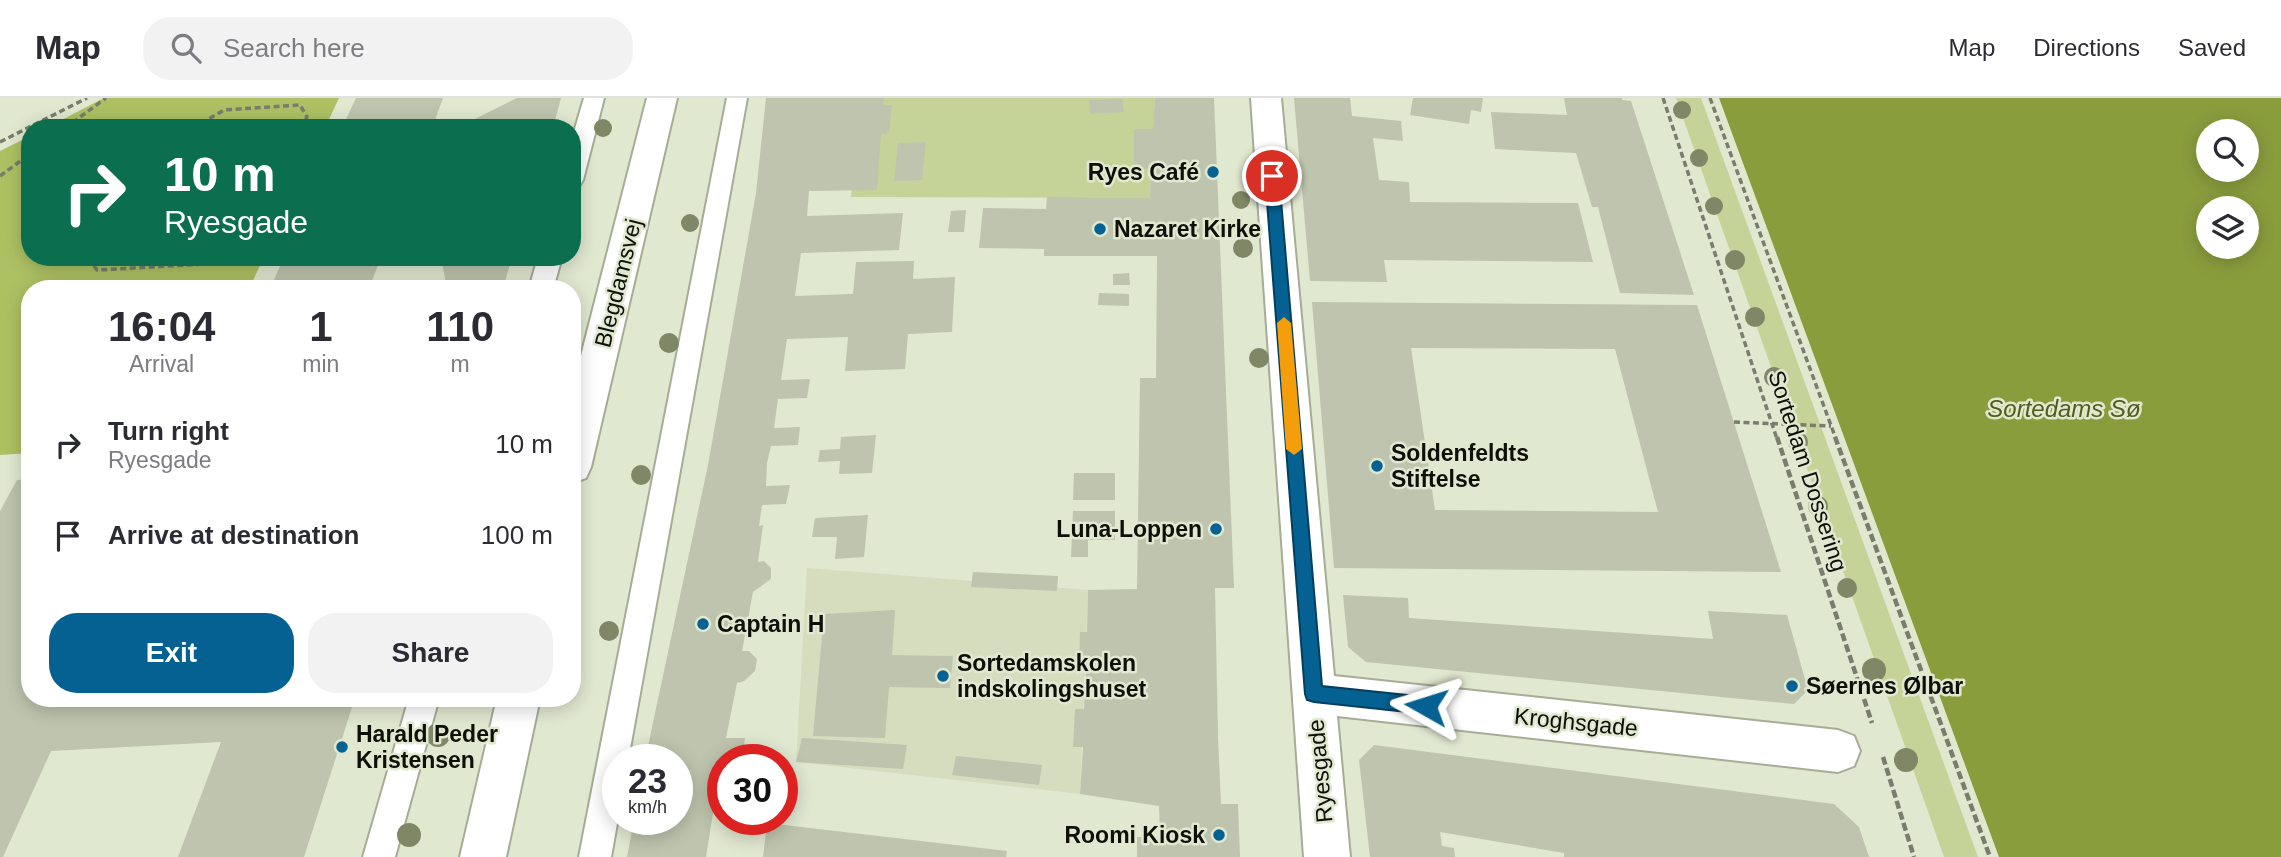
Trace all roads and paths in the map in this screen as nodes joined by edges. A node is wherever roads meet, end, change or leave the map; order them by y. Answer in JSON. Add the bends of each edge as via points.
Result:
{"nodes":[{"id":1,"x":87,"y":98,"type":"edge"},
{"id":2,"x":106,"y":98,"type":"edge"},
{"id":3,"x":594,"y":98,"type":"edge"},
{"id":4,"x":662,"y":98,"type":"edge"},
{"id":5,"x":737,"y":98,"type":"edge"},
{"id":6,"x":1266,"y":98,"type":"edge"},
{"id":7,"x":1663,"y":98,"type":"edge"},
{"id":8,"x":1710,"y":98,"type":"edge"},
{"id":9,"x":45,"y":119,"type":"edge"},
{"id":10,"x":78,"y":119,"type":"edge"},
{"id":11,"x":208,"y":119,"type":"edge"},
{"id":12,"x":306,"y":119,"type":"edge"},
{"id":13,"x":21,"y":131,"type":"edge"},
{"id":14,"x":0,"y":142,"type":"edge"},
{"id":15,"x":581,"y":146,"type":"edge"},
{"id":16,"x":21,"y":161,"type":"edge"},
{"id":17,"x":0,"y":176,"type":"edge"},
{"id":18,"x":94,"y":266,"type":"edge"},
{"id":19,"x":170,"y":266,"type":"edge"},
{"id":20,"x":1734,"y":422,"type":"dead end"},
{"id":21,"x":1774,"y":424,"type":"junction"},
{"id":22,"x":1831,"y":426,"type":"junction"},
{"id":23,"x":581,"y":430,"type":"edge"},
{"id":24,"x":1314,"y":694,"type":"junction"},
{"id":25,"x":421,"y":707,"type":"edge"},
{"id":26,"x":517,"y":707,"type":"edge"},
{"id":27,"x":1874,"y":728,"type":"dead end"},
{"id":28,"x":1838,"y":751,"type":"dead end"},
{"id":29,"x":1882,"y":755,"type":"dead end"},
{"id":30,"x":379,"y":857,"type":"edge"},
{"id":31,"x":483,"y":857,"type":"edge"},
{"id":32,"x":595,"y":857,"type":"edge"},
{"id":33,"x":1327,"y":857,"type":"edge"},
{"id":34,"x":1914,"y":857,"type":"edge"},
{"id":35,"x":1990,"y":857,"type":"edge"}],
"edges":[{"from":1,"to":9,"type":"path"},
{"from":2,"to":10,"type":"path"},
{"from":3,"to":15,"type":"lane"},
{"from":4,"to":23,"type":"street","name":"Blegdamsvej"},
{"from":5,"to":32,"type":"lane"},
{"from":6,"to":24,"type":"street","name":"Ryesgade"},
{"from":7,"to":21,"type":"path","name":"Sortedam Dossering"},
{"from":8,"to":22,"type":"path"},
{"from":11,"to":12,"type":"path","via":[[224,110],[300,105]]},
{"from":13,"to":14,"type":"path"},
{"from":16,"to":17,"type":"path"},
{"from":18,"to":19,"type":"path","via":[[97,270]]},
{"from":20,"to":21,"type":"path"},
{"from":21,"to":22,"type":"path"},
{"from":21,"to":27,"type":"path","name":"Sortedam Dossering"},
{"from":22,"to":35,"type":"path"},
{"from":24,"to":28,"type":"street","name":"Kroghsgade"},
{"from":24,"to":33,"type":"street","name":"Ryesgade"},
{"from":25,"to":30,"type":"lane"},
{"from":26,"to":31,"type":"street"},
{"from":29,"to":34,"type":"path"}]}
